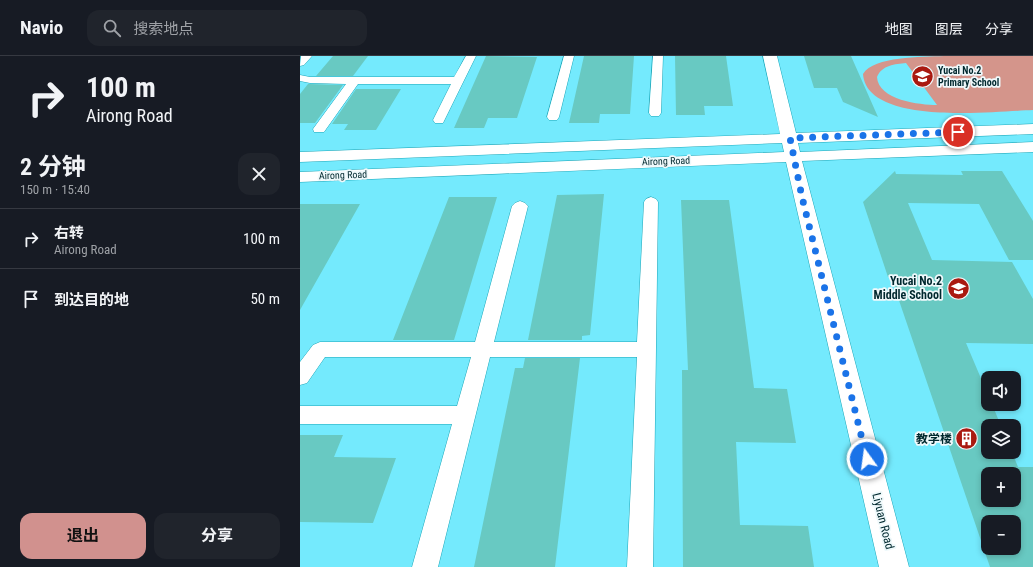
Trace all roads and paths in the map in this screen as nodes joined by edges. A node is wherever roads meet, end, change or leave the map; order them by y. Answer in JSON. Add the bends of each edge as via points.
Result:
{"nodes":[{"id":1,"x":307,"y":56,"type":"edge"},
{"id":2,"x":471,"y":56,"type":"edge"},
{"id":3,"x":570,"y":56,"type":"edge"},
{"id":4,"x":658,"y":56,"type":"edge"},
{"id":5,"x":770,"y":56,"type":"edge"},
{"id":6,"x":300,"y":63,"type":"edge"},
{"id":7,"x":300,"y":78,"type":"edge"},
{"id":8,"x":355,"y":80,"type":"junction"},
{"id":9,"x":459,"y":81,"type":"junction"},
{"id":10,"x":655,"y":113,"type":"dead end"},
{"id":11,"x":553,"y":117,"type":"dead end"},
{"id":12,"x":439,"y":120,"type":"dead end"},
{"id":13,"x":319,"y":129,"type":"dead end"},
{"id":14,"x":1033,"y":129,"type":"edge"},
{"id":15,"x":791,"y":147,"type":"junction"},
{"id":16,"x":1032,"y":148,"type":"edge"},
{"id":17,"x":300,"y":157,"type":"edge"},
{"id":18,"x":300,"y":177,"type":"edge"},
{"id":19,"x":651,"y":202,"type":"dead end"},
{"id":20,"x":520,"y":206,"type":"dead end"},
{"id":21,"x":647,"y":349,"type":"junction"},
{"id":22,"x":483,"y":350,"type":"junction"},
{"id":23,"x":300,"y":377,"type":"edge"},
{"id":24,"x":300,"y":415,"type":"edge"},
{"id":25,"x":465,"y":415,"type":"junction"},
{"id":26,"x":425,"y":567,"type":"edge"},
{"id":27,"x":640,"y":567,"type":"edge"},
{"id":28,"x":894,"y":567,"type":"edge"}],
"edges":[{"from":1,"to":6,"type":"lane"},
{"from":2,"to":9,"type":"lane"},
{"from":3,"to":11,"type":"lane"},
{"from":4,"to":10,"type":"lane"},
{"from":5,"to":15,"type":"street","name":"Liyuan Road"},
{"from":7,"to":8,"type":"lane"},
{"from":8,"to":9,"type":"lane"},
{"from":8,"to":13,"type":"lane"},
{"from":9,"to":12,"type":"lane"},
{"from":14,"to":15,"type":"street","name":"Airong Road"},
{"from":15,"to":16,"type":"street","name":"Airong Road"},
{"from":15,"to":17,"type":"street","name":"Airong Road"},
{"from":15,"to":18,"type":"street","name":"Airong Road"},
{"from":15,"to":28,"type":"street","name":"Liyuan Road"},
{"from":19,"to":21,"type":"lane"},
{"from":20,"to":22,"type":"lane"},
{"from":21,"to":22,"type":"lane"},
{"from":21,"to":27,"type":"lane"},
{"from":22,"to":23,"type":"lane","via":[[320,350]]},
{"from":22,"to":25,"type":"lane"},
{"from":24,"to":25,"type":"lane"},
{"from":25,"to":26,"type":"lane"}]}
